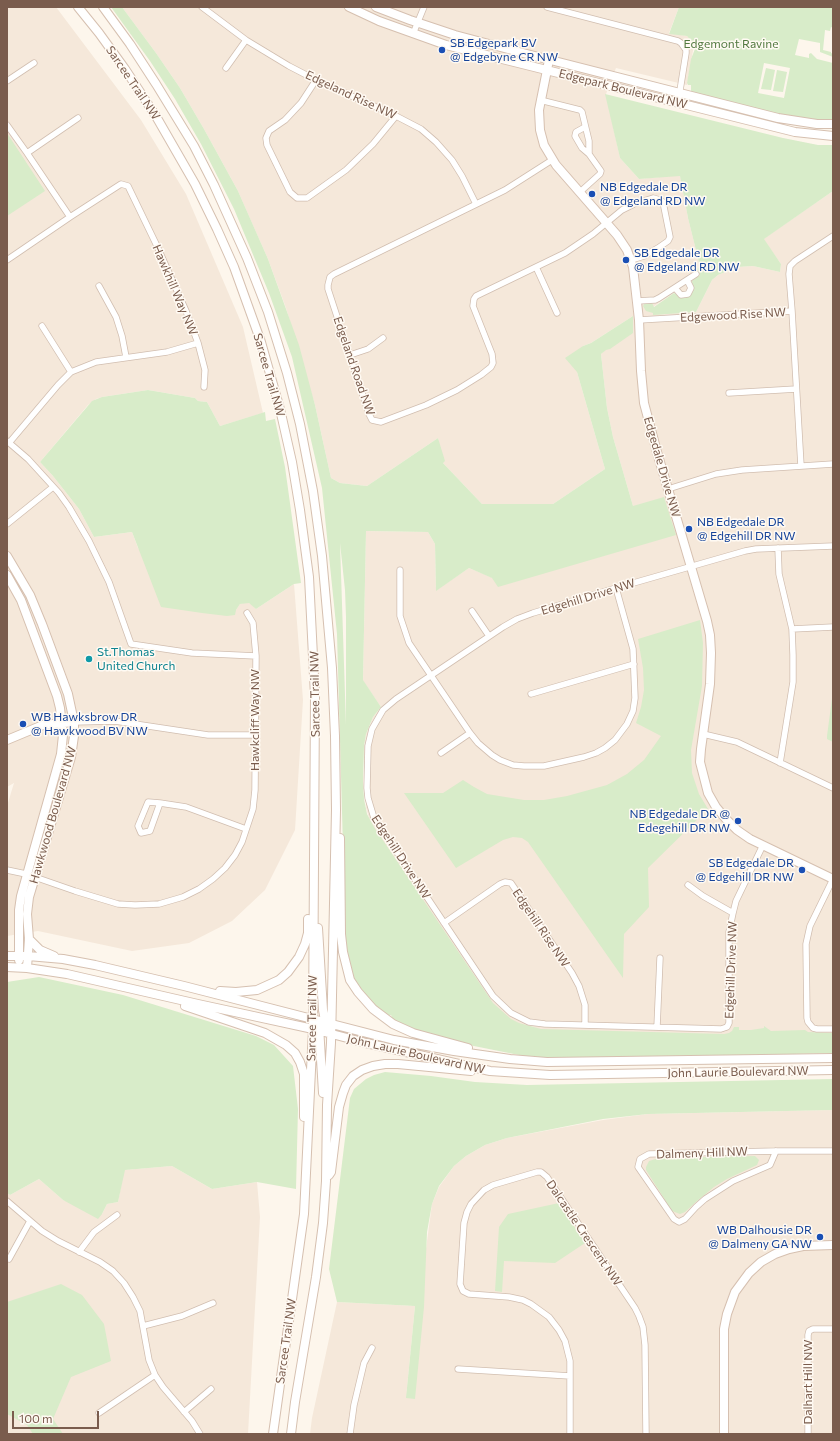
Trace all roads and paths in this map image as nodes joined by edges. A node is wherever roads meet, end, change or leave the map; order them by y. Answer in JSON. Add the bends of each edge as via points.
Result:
{"nodes":[{"id":1,"x":78,"y":7,"type":"edge"},
{"id":2,"x":103,"y":7,"type":"edge"},
{"id":3,"x":202,"y":7,"type":"edge"},
{"id":4,"x":349,"y":7,"type":"edge"},
{"id":5,"x":376,"y":7,"type":"edge"},
{"id":6,"x":424,"y":7,"type":"edge"},
{"id":7,"x":547,"y":7,"type":"edge"},
{"id":8,"x":418,"y":23,"type":"junction"},
{"id":9,"x":413,"y":34,"type":"junction"},
{"id":10,"x":246,"y":40,"type":"junction"},
{"id":11,"x":549,"y":60,"type":"junction"},
{"id":12,"x":34,"y":63,"type":"dead end"},
{"id":13,"x":226,"y":68,"type":"dead end"},
{"id":14,"x":547,"y":70,"type":"junction"},
{"id":15,"x":316,"y":80,"type":"junction"},
{"id":16,"x":7,"y":81,"type":"edge"},
{"id":17,"x":680,"y":93,"type":"junction"},
{"id":18,"x":540,"y":100,"type":"junction"},
{"id":19,"x":678,"y":103,"type":"junction"},
{"id":20,"x":396,"y":116,"type":"junction"},
{"id":21,"x":78,"y":118,"type":"dead end"},
{"id":22,"x":833,"y":124,"type":"edge"},
{"id":23,"x":7,"y":125,"type":"edge"},
{"id":24,"x":586,"y":127,"type":"junction"},
{"id":25,"x":833,"y":136,"type":"edge"},
{"id":26,"x":27,"y":153,"type":"junction"},
{"id":27,"x":589,"y":154,"type":"junction"},
{"id":28,"x":552,"y":160,"type":"junction"},
{"id":29,"x":580,"y":192,"type":"junction"},
{"id":30,"x":476,"y":204,"type":"junction"},
{"id":31,"x":70,"y":217,"type":"junction"},
{"id":32,"x":606,"y":222,"type":"junction"},
{"id":33,"x":833,"y":236,"type":"edge"},
{"id":34,"x":7,"y":260,"type":"edge"},
{"id":35,"x":631,"y":260,"type":"junction"},
{"id":36,"x":536,"y":268,"type":"junction"},
{"id":37,"x":696,"y":274,"type":"dead end"},
{"id":38,"x":687,"y":280,"type":"junction"},
{"id":39,"x":99,"y":286,"type":"dead end"},
{"id":40,"x":675,"y":288,"type":"junction"},
{"id":41,"x":637,"y":301,"type":"junction"},
{"id":42,"x":792,"y":311,"type":"junction"},
{"id":43,"x":557,"y":313,"type":"dead end"},
{"id":44,"x":639,"y":320,"type":"junction"},
{"id":45,"x":42,"y":326,"type":"dead end"},
{"id":46,"x":383,"y":338,"type":"dead end"},
{"id":47,"x":198,"y":343,"type":"junction"},
{"id":48,"x":350,"y":356,"type":"junction"},
{"id":49,"x":126,"y":357,"type":"junction"},
{"id":50,"x":71,"y":372,"type":"junction"},
{"id":51,"x":204,"y":387,"type":"dead end"},
{"id":52,"x":796,"y":389,"type":"junction"},
{"id":53,"x":729,"y":393,"type":"dead end"},
{"id":54,"x":8,"y":442,"type":"edge"},
{"id":55,"x":833,"y":464,"type":"edge"},
{"id":56,"x":800,"y":466,"type":"junction"},
{"id":57,"x":53,"y":487,"type":"junction"},
{"id":58,"x":668,"y":488,"type":"junction"},
{"id":59,"x":7,"y":524,"type":"edge"},
{"id":60,"x":833,"y":546,"type":"edge"},
{"id":61,"x":778,"y":548,"type":"junction"},
{"id":62,"x":7,"y":556,"type":"edge"},
{"id":63,"x":691,"y":567,"type":"junction"},
{"id":64,"x":400,"y":570,"type":"dead end"},
{"id":65,"x":7,"y":575,"type":"edge"},
{"id":66,"x":616,"y":588,"type":"junction"},
{"id":67,"x":472,"y":611,"type":"dead end"},
{"id":68,"x":247,"y":613,"type":"dead end"},
{"id":69,"x":833,"y":627,"type":"edge"},
{"id":70,"x":792,"y":629,"type":"junction"},
{"id":71,"x":489,"y":636,"type":"junction"},
{"id":72,"x":256,"y":656,"type":"junction"},
{"id":73,"x":634,"y":664,"type":"junction"},
{"id":74,"x":431,"y":676,"type":"junction"},
{"id":75,"x":531,"y":694,"type":"dead end"},
{"id":76,"x":74,"y":722,"type":"junction"},
{"id":77,"x":62,"y":723,"type":"junction"},
{"id":78,"x":470,"y":733,"type":"junction"},
{"id":79,"x":703,"y":734,"type":"junction"},
{"id":80,"x":254,"y":735,"type":"junction"},
{"id":81,"x":7,"y":740,"type":"edge"},
{"id":82,"x":441,"y":753,"type":"dead end"},
{"id":83,"x":780,"y":763,"type":"junction"},
{"id":84,"x":833,"y":788,"type":"edge"},
{"id":85,"x":160,"y":803,"type":"junction"},
{"id":86,"x":336,"y":810,"type":"junction"},
{"id":87,"x":315,"y":817,"type":"junction"},
{"id":88,"x":246,"y":829,"type":"junction"},
{"id":89,"x":763,"y":845,"type":"junction"},
{"id":90,"x":7,"y":870,"type":"edge"},
{"id":91,"x":26,"y":874,"type":"junction"},
{"id":92,"x":36,"y":878,"type":"junction"},
{"id":93,"x":833,"y":879,"type":"edge"},
{"id":94,"x":688,"y":885,"type":"dead end"},
{"id":95,"x":314,"y":904,"type":"junction"},
{"id":96,"x":733,"y":913,"type":"junction"},
{"id":97,"x":444,"y":923,"type":"junction"},
{"id":98,"x":29,"y":939,"type":"junction"},
{"id":99,"x":7,"y":956,"type":"edge"},
{"id":100,"x":19,"y":956,"type":"junction"},
{"id":101,"x":28,"y":956,"type":"junction"},
{"id":102,"x":660,"y":958,"type":"dead end"},
{"id":103,"x":63,"y":959,"type":"junction"},
{"id":104,"x":7,"y":967,"type":"edge"},
{"id":105,"x":23,"y":967,"type":"junction"},
{"id":106,"x":184,"y":986,"type":"junction"},
{"id":107,"x":162,"y":996,"type":"junction"},
{"id":108,"x":313,"y":1019,"type":"junction"},
{"id":109,"x":328,"y":1023,"type":"junction"},
{"id":110,"x":585,"y":1025,"type":"junction"},
{"id":111,"x":657,"y":1027,"type":"junction"},
{"id":112,"x":316,"y":1029,"type":"junction"},
{"id":113,"x":833,"y":1029,"type":"edge"},
{"id":114,"x":331,"y":1033,"type":"junction"},
{"id":115,"x":491,"y":1056,"type":"junction"},
{"id":116,"x":833,"y":1058,"type":"edge"},
{"id":117,"x":833,"y":1070,"type":"edge"},
{"id":118,"x":490,"y":1071,"type":"junction"},
{"id":119,"x":327,"y":1105,"type":"junction"},
{"id":120,"x":833,"y":1150,"type":"edge"},
{"id":121,"x":776,"y":1151,"type":"junction"},
{"id":122,"x":326,"y":1181,"type":"junction"},
{"id":123,"x":306,"y":1187,"type":"junction"},
{"id":124,"x":7,"y":1201,"type":"edge"},
{"id":125,"x":118,"y":1215,"type":"dead end"},
{"id":126,"x":30,"y":1221,"type":"junction"},
{"id":127,"x":833,"y":1244,"type":"edge"},
{"id":128,"x":79,"y":1252,"type":"junction"},
{"id":129,"x":9,"y":1259,"type":"dead end"},
{"id":130,"x":212,"y":1303,"type":"dead end"},
{"id":131,"x":143,"y":1326,"type":"junction"},
{"id":132,"x":833,"y":1329,"type":"edge"},
{"id":133,"x":372,"y":1348,"type":"dead end"},
{"id":134,"x":458,"y":1369,"type":"dead end"},
{"id":135,"x":155,"y":1375,"type":"junction"},
{"id":136,"x":570,"y":1376,"type":"junction"},
{"id":137,"x":211,"y":1389,"type":"dead end"},
{"id":138,"x":99,"y":1412,"type":"dead end"},
{"id":139,"x":184,"y":1412,"type":"junction"},
{"id":140,"x":200,"y":1434,"type":"edge"},
{"id":141,"x":273,"y":1434,"type":"edge"},
{"id":142,"x":292,"y":1434,"type":"edge"},
{"id":143,"x":350,"y":1434,"type":"edge"},
{"id":144,"x":570,"y":1434,"type":"edge"},
{"id":145,"x":646,"y":1434,"type":"edge"},
{"id":146,"x":724,"y":1434,"type":"edge"},
{"id":147,"x":808,"y":1434,"type":"edge"}],
"edges":[{"from":1,"to":87,"type":"main road","name":"Sarcee Trail NW","via":[[133,81],[195,184],[234,267],[267,364],[292,462],[309,577],[315,696]]},
{"from":2,"to":86,"type":"main road","name":"Sarcee Trail NW","via":[[156,84],[194,146],[214,185],[244,250],[287,373],[302,431],[322,556],[332,668]]},
{"from":3,"to":10,"type":"street","name":"Edgeland Rise NW"},
{"from":4,"to":9,"type":"main road","name":"Edgepark Boulevard NW"},
{"from":5,"to":8,"type":"main road","name":"Edgepark Boulevard NW"},
{"from":6,"to":8,"type":"street"},
{"from":7,"to":17,"type":"street","via":[[678,41],[686,53]]},
{"from":8,"to":9,"type":"street"},
{"from":8,"to":11,"type":"main road","name":"Edgepark Boulevard NW"},
{"from":9,"to":14,"type":"main road","name":"Edgepark Boulevard NW","via":[[446,45]]},
{"from":10,"to":13,"type":"street"},
{"from":10,"to":15,"type":"street","name":"Edgeland Rise NW"},
{"from":11,"to":14,"type":"main road","name":"Edgedale Drive NW"},
{"from":11,"to":17,"type":"main road","name":"Edgepark Boulevard NW"},
{"from":12,"to":16,"type":"street"},
{"from":14,"to":18,"type":"main road","name":"Edgedale Drive NW"},
{"from":14,"to":19,"type":"main road","name":"Edgepark Boulevard NW"},
{"from":15,"to":20,"type":"street","name":"Edgeland Rise NW"},
{"from":15,"to":20,"type":"street","via":[[301,103],[285,120],[269,131],[266,138],[290,192],[297,198],[306,198],[346,170],[373,144]]},
{"from":17,"to":19,"type":"street"},
{"from":17,"to":22,"type":"main road","name":"Edgepark Boulevard NW","via":[[778,118]]},
{"from":18,"to":24,"type":"street","via":[[580,111]]},
{"from":18,"to":28,"type":"main road","name":"Edgedale Drive NW","via":[[540,130]]},
{"from":19,"to":25,"type":"main road","name":"Edgepark Boulevard NW","via":[[795,132]]},
{"from":20,"to":30,"type":"street","name":"Edgeland Rise NW","via":[[420,129],[436,142],[458,168]]},
{"from":21,"to":26,"type":"street"},
{"from":23,"to":26,"type":"street"},
{"from":24,"to":27,"type":"street"},
{"from":24,"to":27,"type":"street","via":[[576,132],[575,136]]},
{"from":26,"to":31,"type":"street"},
{"from":27,"to":29,"type":"street","via":[[601,172]]},
{"from":28,"to":29,"type":"main road","name":"Edgedale Drive NW"},
{"from":28,"to":30,"type":"street","name":"Edgeland Road NW","via":[[510,187]]},
{"from":29,"to":32,"type":"main road","name":"Edgedale Drive NW"},
{"from":30,"to":48,"type":"street","name":"Edgeland Road NW","via":[[330,277],[328,289]]},
{"from":31,"to":34,"type":"street","name":"Hawkhill Way NW"},
{"from":31,"to":47,"type":"street","name":"Hawkhill Way NW","via":[[121,184],[128,186],[172,279]]},
{"from":32,"to":35,"type":"main road","name":"Edgedale Drive NW","via":[[622,242]]},
{"from":32,"to":35,"type":"street","name":"Edgeland Road NW","via":[[634,204],[652,198],[663,202],[670,238],[644,256]]},
{"from":32,"to":36,"type":"street","name":"Edgeland Road NW","via":[[565,253]]},
{"from":33,"to":42,"type":"street","via":[[790,266]]},
{"from":35,"to":41,"type":"main road","name":"Edgedale Drive NW"},
{"from":36,"to":43,"type":"street"},
{"from":36,"to":48,"type":"street","name":"Edgeland Road NW","via":[[474,299],[473,306],[492,354],[493,363],[481,375],[440,399],[381,422],[372,420]]},
{"from":37,"to":38,"type":"street"},
{"from":38,"to":40,"type":"street"},
{"from":38,"to":40,"type":"street","via":[[691,289],[688,294],[681,295]]},
{"from":39,"to":49,"type":"street","via":[[116,317]]},
{"from":40,"to":41,"type":"street","via":[[655,300]]},
{"from":41,"to":44,"type":"main road","name":"Edgedale Drive NW"},
{"from":42,"to":44,"type":"street","name":"Edgewood Rise NW"},
{"from":42,"to":52,"type":"street","name":"Edgewood Rise NW"},
{"from":44,"to":58,"type":"main road","name":"Edgedale Drive NW","via":[[644,403]]},
{"from":45,"to":50,"type":"street"},
{"from":46,"to":48,"type":"street","via":[[368,350]]},
{"from":47,"to":49,"type":"street","name":"Hawkhill Way NW","via":[[168,352]]},
{"from":47,"to":51,"type":"street","via":[[205,370]]},
{"from":49,"to":50,"type":"street","name":"Hawkhill Way NW","via":[[96,362]]},
{"from":50,"to":54,"type":"street","name":"Hawkhill Way NW"},
{"from":52,"to":53,"type":"street"},
{"from":52,"to":56,"type":"street","name":"Edgewood Rise NW"},
{"from":54,"to":57,"type":"street","name":"Hawkcliff Way NW","via":[[28,459]]},
{"from":55,"to":56,"type":"street"},
{"from":56,"to":58,"type":"street","via":[[728,472]]},
{"from":57,"to":59,"type":"street"},
{"from":57,"to":72,"type":"street","name":"Hawkcliff Way NW","via":[[89,541],[109,582],[130,644],[192,653]]},
{"from":58,"to":63,"type":"main road","name":"Edgedale Drive NW"},
{"from":60,"to":61,"type":"street","name":"Edgehill Drive NW"},
{"from":61,"to":63,"type":"street","name":"Edgehill Drive NW","via":[[745,551]]},
{"from":61,"to":70,"type":"street","via":[[779,574]]},
{"from":62,"to":76,"type":"main road","name":"Hawkwood Boulevard NW","via":[[30,595],[42,624],[68,694]]},
{"from":63,"to":66,"type":"street","name":"Edgehill Drive NW"},
{"from":63,"to":79,"type":"main road","name":"Edgedale Drive NW","via":[[707,622],[711,653],[710,684]]},
{"from":64,"to":74,"type":"street","via":[[399,606],[402,625],[409,643]]},
{"from":65,"to":77,"type":"main road","name":"Hawkwood Boulevard NW","via":[[21,600],[57,696]]},
{"from":66,"to":71,"type":"street","name":"Edgehill Drive NW","via":[[517,619]]},
{"from":66,"to":73,"type":"street","via":[[633,649]]},
{"from":67,"to":71,"type":"street"},
{"from":68,"to":72,"type":"street","via":[[253,623]]},
{"from":69,"to":70,"type":"street"},
{"from":70,"to":83,"type":"street","via":[[793,682]]},
{"from":71,"to":74,"type":"street","name":"Edgehill Drive NW"},
{"from":72,"to":80,"type":"street","name":"Hawkcliff Way NW"},
{"from":73,"to":75,"type":"street"},
{"from":73,"to":78,"type":"street","via":[[635,698],[630,717],[615,740],[596,753],[544,766],[513,765],[492,756]]},
{"from":74,"to":78,"type":"street"},
{"from":74,"to":97,"type":"street","name":"Edgehill Drive NW","via":[[396,699],[378,718],[368,746],[367,788],[374,818]]},
{"from":76,"to":77,"type":"main road"},
{"from":76,"to":80,"type":"street","via":[[115,721],[208,735]]},
{"from":76,"to":92,"type":"main road","name":"Hawkwood Boulevard NW","via":[[71,757]]},
{"from":77,"to":81,"type":"main road","via":[[43,725]]},
{"from":77,"to":91,"type":"main road","name":"Hawkwood Boulevard NW","via":[[61,754]]},
{"from":78,"to":82,"type":"street"},
{"from":79,"to":83,"type":"street","via":[[737,742]]},
{"from":79,"to":89,"type":"main road","name":"Edgedale Drive NW","via":[[700,762],[708,793],[716,807],[737,830]]},
{"from":80,"to":88,"type":"street","name":"Hawkcliff Way NW","via":[[255,790],[253,809]]},
{"from":83,"to":84,"type":"street"},
{"from":85,"to":85,"type":"street","via":[[148,802],[138,826],[141,833],[150,831]]},
{"from":85,"to":88,"type":"street","via":[[186,807]]},
{"from":86,"to":109,"type":"main road","name":"Sarcee Trail NW"},
{"from":86,"to":115,"type":"main road","via":[[340,825],[342,952],[350,980],[373,1009],[393,1024],[413,1033],[488,1053]]},
{"from":87,"to":95,"type":"main road","name":"Sarcee Trail NW"},
{"from":87,"to":106,"type":"main road","via":[[310,831],[308,933],[294,966],[279,980],[251,991],[224,992]]},
{"from":88,"to":92,"type":"street","name":"Hawkcliff Way NW","via":[[235,855],[213,879],[183,897],[159,904],[118,904]]},
{"from":89,"to":93,"type":"main road","name":"Edgedale Drive NW"},
{"from":89,"to":96,"type":"street","name":"Edgehill Drive NW"},
{"from":90,"to":91,"type":"street","name":"Hawkcliff Way NW"},
{"from":91,"to":92,"type":"street","name":"Hawkcliff Way NW"},
{"from":91,"to":100,"type":"main road","name":"Hawkwood Boulevard NW","via":[[19,910]]},
{"from":92,"to":98,"type":"main road","name":"Hawkwood Boulevard NW","via":[[29,897],[27,914]]},
{"from":93,"to":113,"type":"street","via":[[810,926],[806,944],[808,1022],[816,1029]]},
{"from":94,"to":96,"type":"street"},
{"from":95,"to":108,"type":"main road","name":"Sarcee Trail NW"},
{"from":95,"to":109,"type":"main road","via":[[318,919]]},
{"from":96,"to":111,"type":"street","name":"Edgehill Drive NW","via":[[729,932],[728,1026],[722,1029]]},
{"from":97,"to":110,"type":"street","name":"Edgehill Drive NW","via":[[493,996],[511,1013],[537,1024]]},
{"from":97,"to":110,"type":"street","name":"Edgehill Rise NW","via":[[500,884],[511,883],[576,980],[585,1005]]},
{"from":98,"to":101,"type":"main road","name":"Hawkwood Boulevard NW"},
{"from":98,"to":103,"type":"main road","via":[[40,950]]},
{"from":99,"to":100,"type":"main road","name":"John Laurie Boulevard NW"},
{"from":100,"to":101,"type":"main road","name":"John Laurie Boulevard NW"},
{"from":100,"to":105,"type":"main road","name":"Hawkwood Boulevard NW"},
{"from":101,"to":103,"type":"main road","name":"John Laurie Boulevard NW"},
{"from":101,"to":105,"type":"main road","name":"Hawkwood Boulevard NW"},
{"from":102,"to":111,"type":"street"},
{"from":103,"to":106,"type":"main road","name":"John Laurie Boulevard NW"},
{"from":104,"to":105,"type":"main road","name":"John Laurie Boulevard NW"},
{"from":105,"to":107,"type":"main road","name":"John Laurie Boulevard NW","via":[[73,975]]},
{"from":106,"to":108,"type":"main road","name":"John Laurie Boulevard NW"},
{"from":107,"to":112,"type":"main road","name":"John Laurie Boulevard NW"},
{"from":107,"to":123,"type":"main road","via":[[265,1033],[286,1044],[295,1053],[304,1074]]},
{"from":108,"to":109,"type":"main road","name":"John Laurie Boulevard NW"},
{"from":108,"to":112,"type":"main road","via":[[318,1023]]},
{"from":109,"to":114,"type":"main road","via":[[327,1029]]},
{"from":109,"to":115,"type":"main road","name":"John Laurie Boulevard NW","via":[[394,1040]]},
{"from":110,"to":111,"type":"street","name":"Edgehill Drive NW"},
{"from":112,"to":114,"type":"main road","name":"John Laurie Boulevard NW"},
{"from":112,"to":119,"type":"main road"},
{"from":112,"to":123,"type":"main road","name":"Sarcee Trail NW"},
{"from":114,"to":118,"type":"main road","name":"John Laurie Boulevard NW"},
{"from":114,"to":119,"type":"main road","name":"Sarcee Trail NW"},
{"from":115,"to":116,"type":"main road","name":"John Laurie Boulevard NW","via":[[548,1062]]},
{"from":117,"to":118,"type":"main road","name":"John Laurie Boulevard NW","via":[[550,1075]]},
{"from":118,"to":122,"type":"main road","via":[[398,1064],[373,1066],[353,1076],[346,1085],[339,1107],[331,1172]]},
{"from":119,"to":122,"type":"main road","name":"Sarcee Trail NW"},
{"from":120,"to":121,"type":"street","name":"Dalmeny Hill NW"},
{"from":121,"to":121,"type":"street","name":"Dalmeny Hill NW","via":[[649,1154],[640,1159],[638,1167],[674,1219],[679,1222],[716,1191],[770,1165]]},
{"from":122,"to":142,"type":"main road","name":"Sarcee Trail NW","via":[[316,1277]]},
{"from":123,"to":141,"type":"main road","name":"Sarcee Trail NW"},
{"from":124,"to":126,"type":"street"},
{"from":125,"to":128,"type":"street","via":[[94,1232]]},
{"from":126,"to":128,"type":"street","via":[[42,1231]]},
{"from":126,"to":129,"type":"street"},
{"from":127,"to":146,"type":"main road","via":[[803,1246],[775,1254],[749,1273],[735,1292],[724,1329]]},
{"from":128,"to":131,"type":"street","via":[[106,1266],[124,1283],[137,1304]]},
{"from":130,"to":131,"type":"street","via":[[182,1316]]},
{"from":131,"to":135,"type":"street","via":[[149,1360]]},
{"from":132,"to":147,"type":"street","name":"Dalhart Hill NW","via":[[813,1329],[808,1335]]},
{"from":133,"to":143,"type":"street","via":[[364,1363]]},
{"from":134,"to":136,"type":"street"},
{"from":135,"to":138,"type":"street"},
{"from":135,"to":139,"type":"street"},
{"from":136,"to":144,"type":"street","name":"Dalcastle Crescent NW"},
{"from":136,"to":145,"type":"street","name":"Dalcastle Crescent NW","via":[[565,1341],[549,1317],[540,1309],[523,1300],[509,1297],[469,1294],[463,1291],[460,1284],[467,1212],[484,1190],[493,1184],[537,1172],[547,1177],[635,1308],[643,1327],[645,1345]]},
{"from":137,"to":139,"type":"street"},
{"from":139,"to":140,"type":"street"}]}
